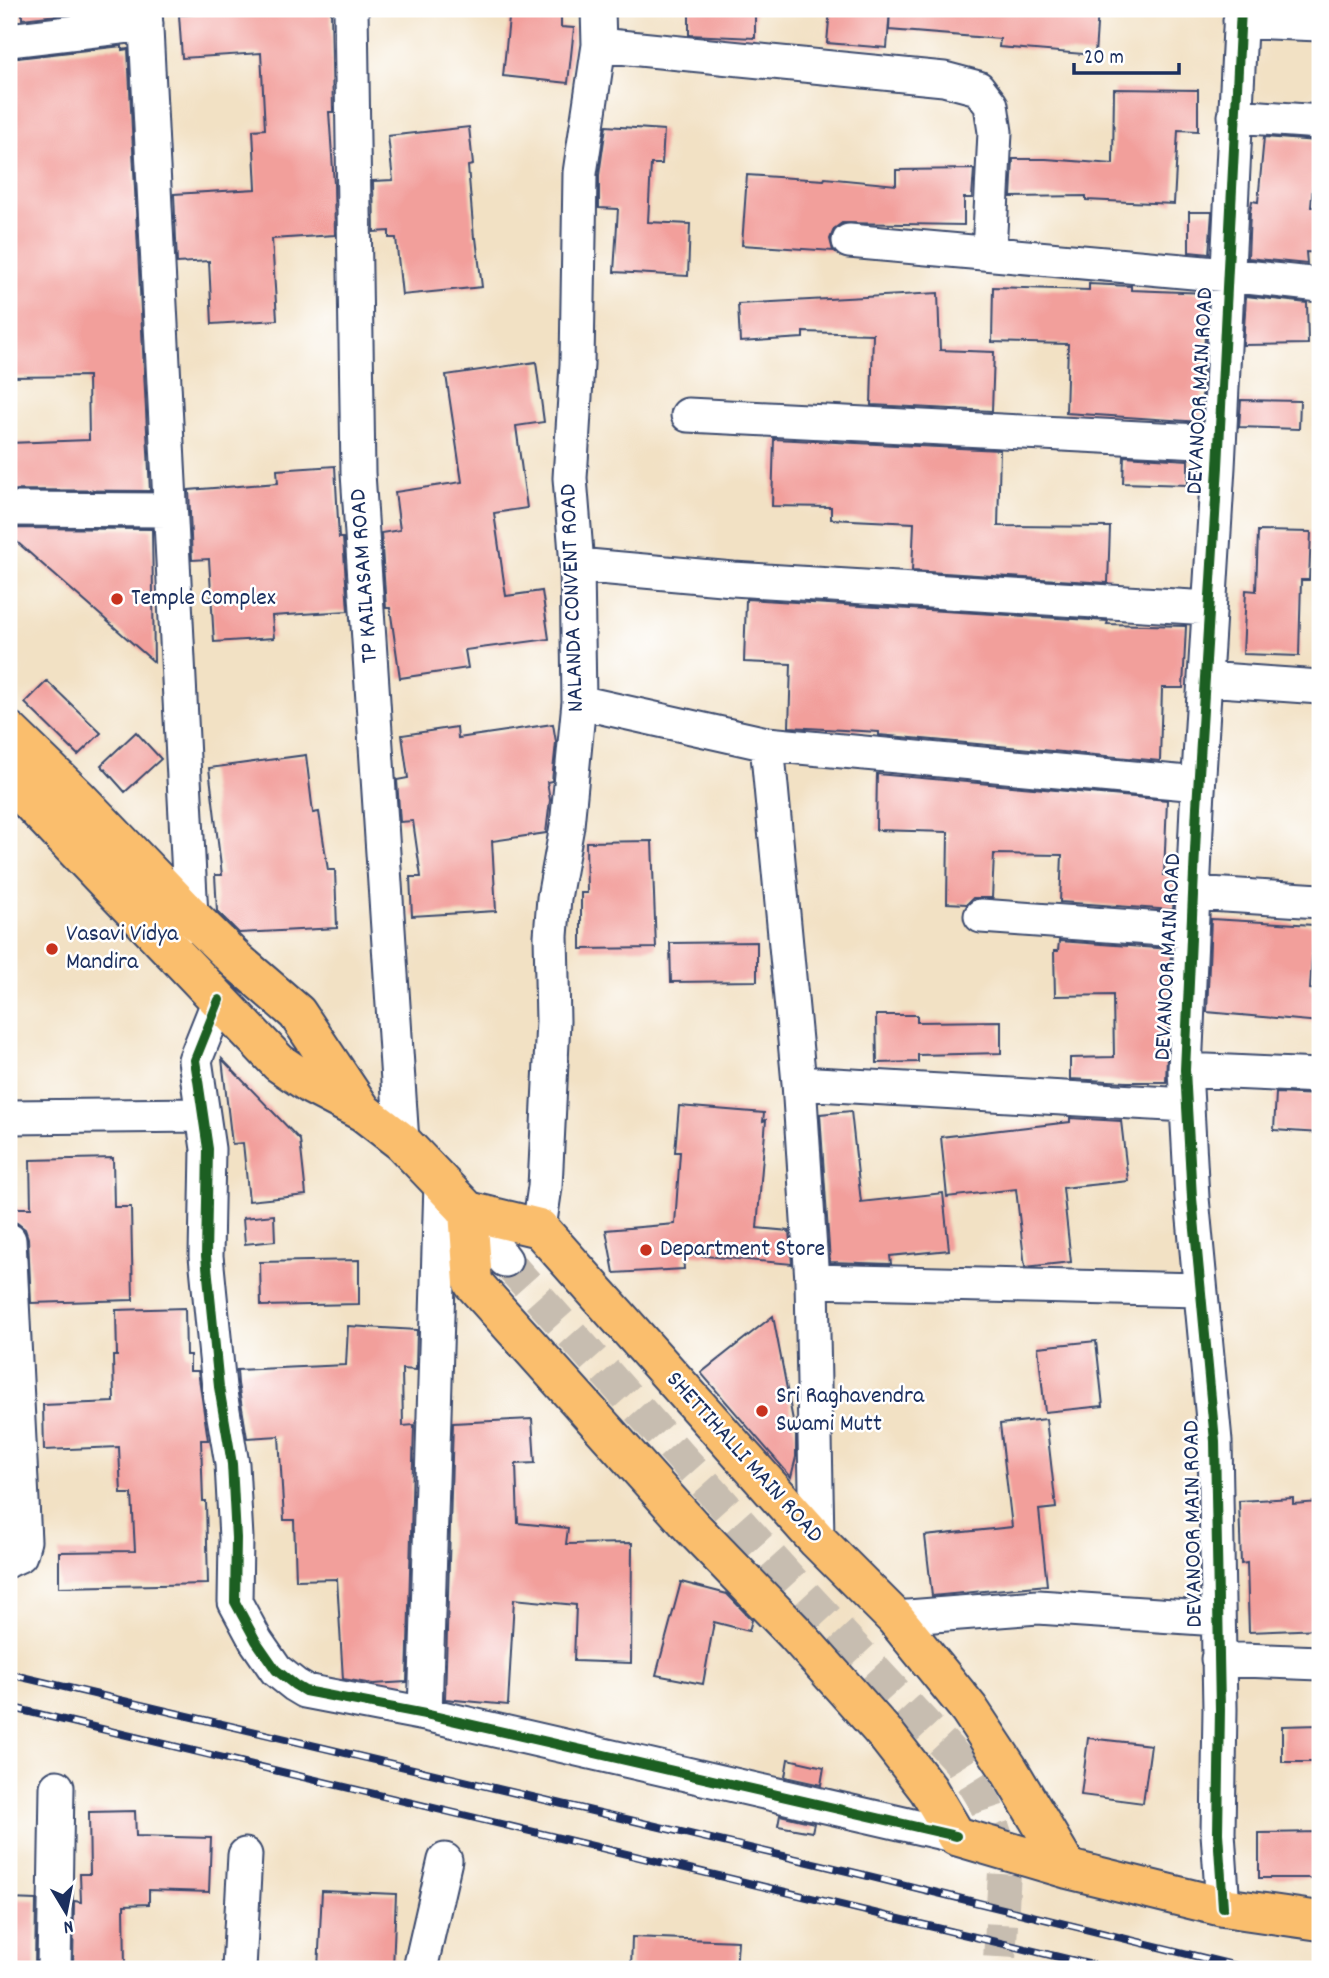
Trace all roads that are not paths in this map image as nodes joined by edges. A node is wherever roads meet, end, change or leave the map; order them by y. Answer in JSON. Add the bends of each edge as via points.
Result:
{"nodes":[{"id":1,"x":351,"y":9,"type":"edge"},
{"id":2,"x":598,"y":9,"type":"edge"},
{"id":3,"x":1240,"y":15,"type":"edge"},
{"id":4,"x":146,"y":16,"type":"edge"},
{"id":5,"x":1320,"y":24,"type":"edge"},
{"id":6,"x":9,"y":40,"type":"edge"},
{"id":7,"x":599,"y":45,"type":"junction"},
{"id":8,"x":1235,"y":116,"type":"junction"},
{"id":9,"x":1320,"y":122,"type":"edge"},
{"id":10,"x":849,"y":241,"type":"dead end"},
{"id":11,"x":989,"y":253,"type":"junction"},
{"id":12,"x":1227,"y":275,"type":"junction"},
{"id":13,"x":1320,"y":285,"type":"edge"},
{"id":14,"x":688,"y":415,"type":"dead end"},
{"id":15,"x":1219,"y":442,"type":"junction"},
{"id":16,"x":9,"y":509,"type":"edge"},
{"id":17,"x":170,"y":510,"type":"junction"},
{"id":18,"x":578,"y":565,"type":"junction"},
{"id":19,"x":1209,"y":608,"type":"junction"},
{"id":20,"x":1205,"y":679,"type":"junction"},
{"id":21,"x":1320,"y":687,"type":"edge"},
{"id":22,"x":579,"y":702,"type":"junction"},
{"id":23,"x":9,"y":731,"type":"edge"},
{"id":24,"x":767,"y":744,"type":"junction"},
{"id":25,"x":9,"y":780,"type":"edge"},
{"id":26,"x":1198,"y":784,"type":"junction"},
{"id":27,"x":1193,"y":893,"type":"junction"},
{"id":28,"x":1320,"y":901,"type":"edge"},
{"id":29,"x":191,"y":916,"type":"junction"},
{"id":30,"x":981,"y":916,"type":"dead end"},
{"id":31,"x":1191,"y":932,"type":"junction"},
{"id":32,"x":167,"y":945,"type":"junction"},
{"id":33,"x":219,"y":1000,"type":"junction"},
{"id":34,"x":1185,"y":1070,"type":"junction"},
{"id":35,"x":1320,"y":1076,"type":"edge"},
{"id":36,"x":799,"y":1083,"type":"junction"},
{"id":37,"x":1187,"y":1105,"type":"junction"},
{"id":38,"x":363,"y":1112,"type":"junction"},
{"id":39,"x":203,"y":1115,"type":"junction"},
{"id":40,"x":9,"y":1117,"type":"edge"},
{"id":41,"x":402,"y":1142,"type":"junction"},
{"id":42,"x":441,"y":1183,"type":"junction"},
{"id":43,"x":468,"y":1210,"type":"junction"},
{"id":44,"x":539,"y":1228,"type":"junction"},
{"id":45,"x":9,"y":1240,"type":"edge"},
{"id":46,"x":505,"y":1260,"type":"tunnel mouth"},
{"id":47,"x":812,"y":1281,"type":"junction"},
{"id":48,"x":1200,"y":1290,"type":"junction"},
{"id":49,"x":817,"y":1540,"type":"junction"},
{"id":50,"x":9,"y":1560,"type":"edge"},
{"id":51,"x":895,"y":1618,"type":"junction"},
{"id":52,"x":1218,"y":1619,"type":"junction"},
{"id":53,"x":1218,"y":1659,"type":"junction"},
{"id":54,"x":1320,"y":1663,"type":"edge"},
{"id":55,"x":425,"y":1714,"type":"junction"},
{"id":56,"x":57,"y":1787,"type":"dead end"},
{"id":57,"x":956,"y":1836,"type":"junction"},
{"id":58,"x":244,"y":1855,"type":"dead end"},
{"id":59,"x":445,"y":1860,"type":"dead end"},
{"id":60,"x":1068,"y":1869,"type":"junction"},
{"id":61,"x":1223,"y":1907,"type":"junction"},
{"id":62,"x":1320,"y":1921,"type":"edge"},
{"id":63,"x":54,"y":1969,"type":"edge"},
{"id":64,"x":239,"y":1969,"type":"edge"},
{"id":65,"x":420,"y":1969,"type":"edge"}],
"edges":[{"from":1,"to":41,"type":"street","name":"TP KAILASAM ROAD","via":[[358,473]]},
{"from":2,"to":7,"type":"street","name":"NALANDA CONVENT ROAD"},
{"from":3,"to":5,"type":"street"},
{"from":3,"to":8,"type":"street","name":"DEVANOOR MAIN ROAD"},
{"from":4,"to":6,"type":"street"},
{"from":4,"to":17,"type":"street"},
{"from":7,"to":11,"type":"street","via":[[944,79],[978,88],[991,104],[995,132]]},
{"from":7,"to":18,"type":"street","name":"NALANDA CONVENT ROAD","via":[[580,173],[570,478]]},
{"from":8,"to":9,"type":"street"},
{"from":8,"to":12,"type":"street","name":"DEVANOOR MAIN ROAD"},
{"from":10,"to":11,"type":"street"},
{"from":11,"to":12,"type":"street"},
{"from":12,"to":13,"type":"street"},
{"from":12,"to":15,"type":"street","name":"DEVANOOR MAIN ROAD"},
{"from":14,"to":15,"type":"street"},
{"from":15,"to":19,"type":"street","name":"DEVANOOR MAIN ROAD"},
{"from":16,"to":17,"type":"street"},
{"from":17,"to":29,"type":"street"},
{"from":18,"to":19,"type":"street"},
{"from":18,"to":22,"type":"street","name":"NALANDA CONVENT ROAD"},
{"from":19,"to":20,"type":"street","name":"DEVANOOR MAIN ROAD"},
{"from":20,"to":21,"type":"street"},
{"from":20,"to":26,"type":"street","name":"DEVANOOR MAIN ROAD"},
{"from":22,"to":24,"type":"street"},
{"from":22,"to":44,"type":"street","name":"NALANDA CONVENT ROAD","via":[[551,936],[553,1021]]},
{"from":23,"to":29,"type":"main road"},
{"from":24,"to":26,"type":"street"},
{"from":24,"to":36,"type":"street"},
{"from":25,"to":32,"type":"main road"},
{"from":26,"to":27,"type":"street","name":"DEVANOOR MAIN ROAD"},
{"from":27,"to":28,"type":"street"},
{"from":27,"to":31,"type":"street","name":"DEVANOOR MAIN ROAD"},
{"from":29,"to":32,"type":"street"},
{"from":29,"to":38,"type":"main road","via":[[297,1013]]},
{"from":30,"to":31,"type":"street"},
{"from":31,"to":34,"type":"street","name":"DEVANOOR MAIN ROAD"},
{"from":32,"to":33,"type":"main road"},
{"from":33,"to":38,"type":"main road","via":[[279,1063]]},
{"from":33,"to":39,"type":"street","via":[[195,1060]]},
{"from":34,"to":35,"type":"street"},
{"from":34,"to":37,"type":"street","name":"DEVANOOR MAIN ROAD"},
{"from":36,"to":37,"type":"street"},
{"from":36,"to":47,"type":"street"},
{"from":37,"to":48,"type":"street","name":"DEVANOOR MAIN ROAD"},
{"from":38,"to":41,"type":"main road"},
{"from":39,"to":40,"type":"street"},
{"from":39,"to":55,"type":"street","via":[[208,1149],[206,1256],[232,1464],[235,1602],[276,1670],[305,1691]]},
{"from":41,"to":42,"type":"main road"},
{"from":42,"to":43,"type":"main road"},
{"from":42,"to":55,"type":"street"},
{"from":43,"to":44,"type":"main road"},
{"from":43,"to":46,"type":"street"},
{"from":43,"to":57,"type":"main road","via":[[473,1283],[886,1734],[928,1789]]},
{"from":44,"to":49,"type":"main road","name":"SHETTIHALLI MAIN ROAD"},
{"from":45,"to":50,"type":"street","via":[[24,1541],[20,1555]]},
{"from":47,"to":48,"type":"street"},
{"from":47,"to":49,"type":"street"},
{"from":48,"to":52,"type":"street","name":"DEVANOOR MAIN ROAD","via":[[1215,1441]]},
{"from":49,"to":51,"type":"main road","name":"SHETTIHALLI MAIN ROAD"},
{"from":51,"to":52,"type":"street","via":[[1038,1607]]},
{"from":51,"to":60,"type":"main road","name":"SHETTIHALLI MAIN ROAD","via":[[969,1709]]},
{"from":52,"to":53,"type":"street","name":"DEVANOOR MAIN ROAD"},
{"from":53,"to":54,"type":"street"},
{"from":53,"to":61,"type":"street","name":"DEVANOOR MAIN ROAD","via":[[1218,1833]]},
{"from":55,"to":57,"type":"street"},
{"from":56,"to":63,"type":"street"},
{"from":57,"to":60,"type":"main road"},
{"from":58,"to":64,"type":"street"},
{"from":59,"to":65,"type":"street"},
{"from":60,"to":61,"type":"main road"},
{"from":61,"to":62,"type":"main road"}]}
